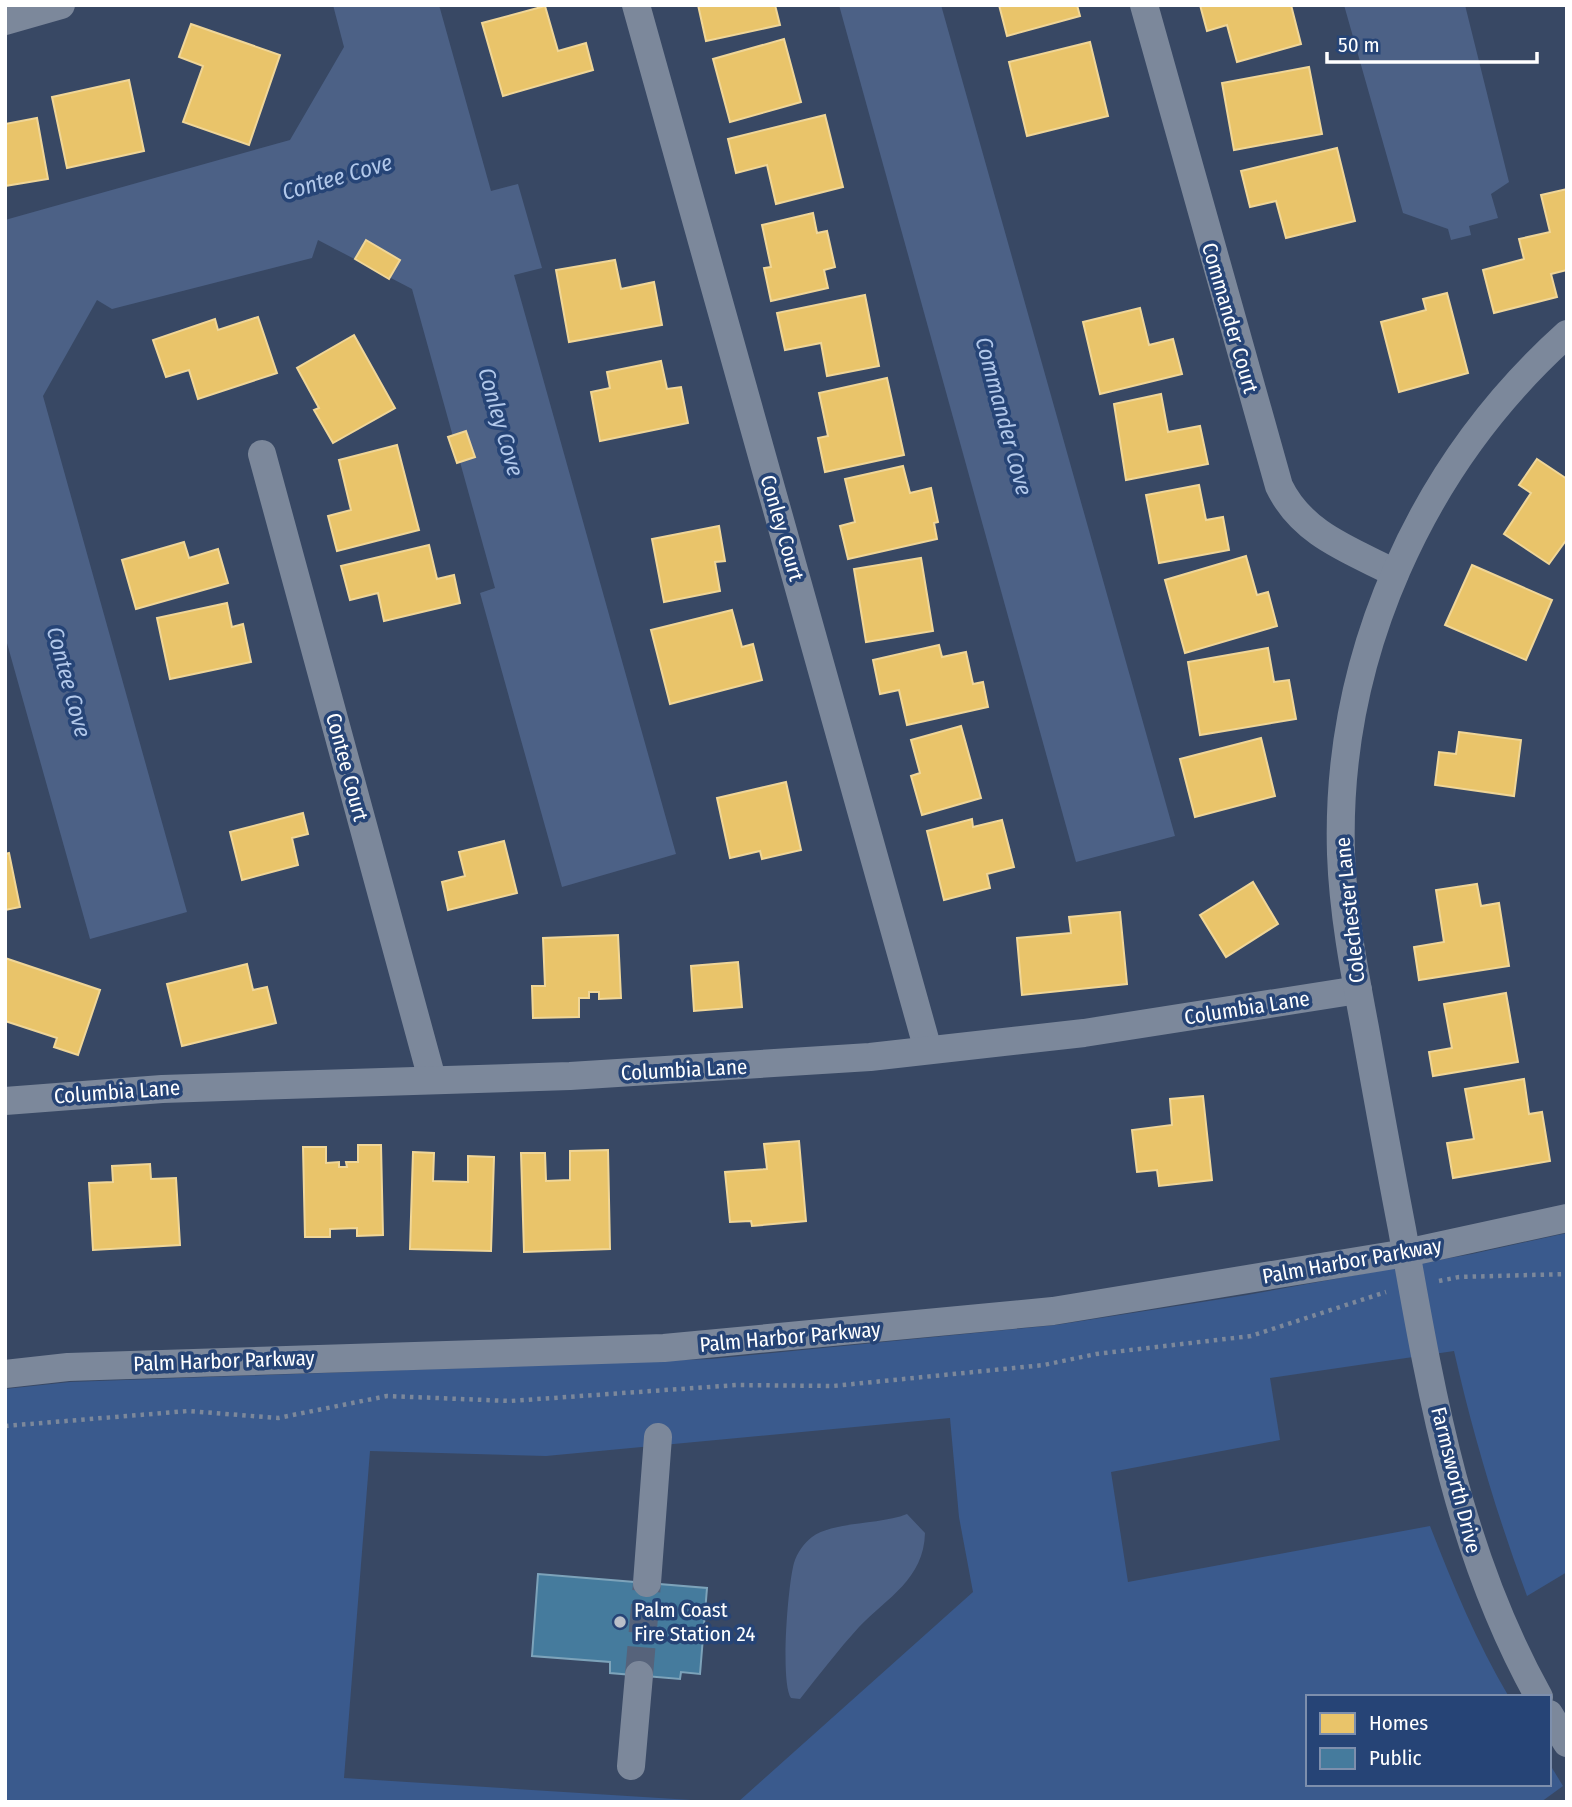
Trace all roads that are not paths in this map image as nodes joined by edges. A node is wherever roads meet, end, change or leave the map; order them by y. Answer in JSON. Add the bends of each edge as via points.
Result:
{"nodes":[{"id":1,"x":61,"y":5,"type":"edge"},
{"id":2,"x":636,"y":5,"type":"edge"},
{"id":3,"x":1143,"y":5,"type":"edge"},
{"id":4,"x":5,"y":21,"type":"edge"},
{"id":5,"x":1567,"y":334,"type":"edge"},
{"id":6,"x":262,"y":454,"type":"dead end"},
{"id":7,"x":1395,"y":573,"type":"junction"},
{"id":8,"x":1358,"y":990,"type":"junction"},
{"id":9,"x":928,"y":1050,"type":"junction"},
{"id":10,"x":432,"y":1079,"type":"junction"},
{"id":11,"x":5,"y":1101,"type":"edge"},
{"id":12,"x":1567,"y":1218,"type":"edge"},
{"id":13,"x":1406,"y":1253,"type":"junction"},
{"id":14,"x":5,"y":1374,"type":"edge"},
{"id":15,"x":658,"y":1437,"type":"dead end"},
{"id":16,"x":647,"y":1583,"type":"tunnel mouth"},
{"id":17,"x":639,"y":1675,"type":"tunnel mouth"},
{"id":18,"x":1538,"y":1695,"type":"edge"},
{"id":19,"x":1551,"y":1717,"type":"edge"},
{"id":20,"x":1567,"y":1742,"type":"edge"},
{"id":21,"x":631,"y":1766,"type":"dead end"}],
"edges":[{"from":1,"to":4,"type":"street"},
{"from":2,"to":9,"type":"street","name":"Conley Court"},
{"from":3,"to":7,"type":"street","name":"Commander Court","via":[[1279,486],[1308,526]]},
{"from":5,"to":7,"type":"street","name":"Colechester Lane","via":[[1507,392],[1476,431],[1429,502]]},
{"from":6,"to":10,"type":"street","name":"Contee Court"},
{"from":7,"to":8,"type":"street","name":"Colechester Lane","via":[[1359,679],[1343,777],[1343,887]]},
{"from":8,"to":9,"type":"street","name":"Columbia Lane","via":[[1084,1033]]},
{"from":8,"to":13,"type":"street","name":"Colechester Lane"},
{"from":9,"to":10,"type":"street","name":"Columbia Lane","via":[[667,1071]]},
{"from":10,"to":11,"type":"street","name":"Columbia Lane","via":[[162,1089]]},
{"from":12,"to":13,"type":"street","name":"Palm Harbor Parkway"},
{"from":13,"to":14,"type":"street","name":"Palm Harbor Parkway","via":[[1053,1311],[709,1345],[68,1367]]},
{"from":13,"to":18,"type":"street","name":"Farmsworth Drive","via":[[1460,1511],[1494,1605]]},
{"from":15,"to":16,"type":"street"},
{"from":17,"to":21,"type":"street"},
{"from":19,"to":20,"type":"street"}]}
